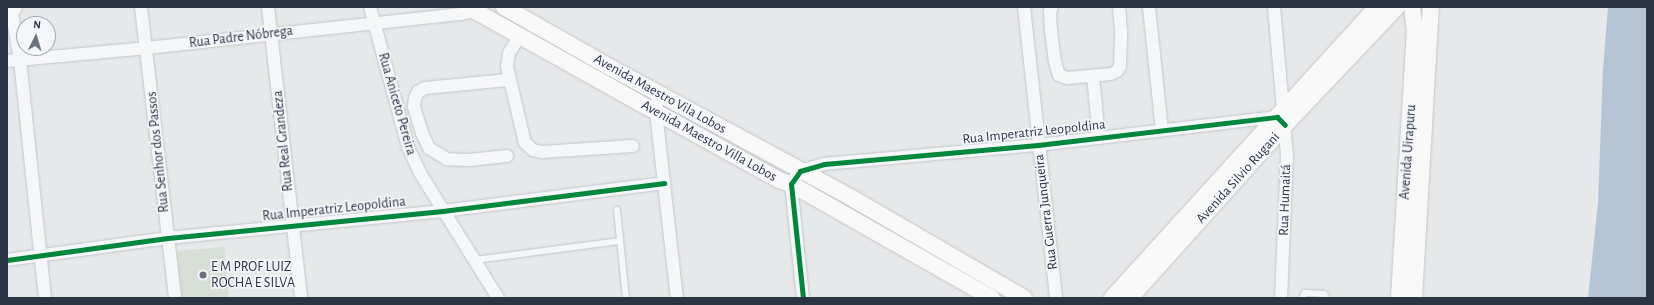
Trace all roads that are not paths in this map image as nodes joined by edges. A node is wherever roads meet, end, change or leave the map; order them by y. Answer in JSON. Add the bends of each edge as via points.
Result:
{"nodes":[{"id":1,"x":141,"y":7,"type":"edge"},
{"id":2,"x":268,"y":7,"type":"edge"},
{"id":3,"x":370,"y":7,"type":"edge"},
{"id":4,"x":504,"y":7,"type":"edge"},
{"id":5,"x":1024,"y":7,"type":"edge"},
{"id":6,"x":1052,"y":7,"type":"edge"},
{"id":7,"x":1119,"y":7,"type":"edge"},
{"id":8,"x":1149,"y":7,"type":"edge"},
{"id":9,"x":1274,"y":7,"type":"edge"},
{"id":10,"x":1377,"y":7,"type":"edge"},
{"id":11,"x":1397,"y":7,"type":"edge"},
{"id":12,"x":1412,"y":7,"type":"edge"},
{"id":13,"x":1431,"y":7,"type":"edge"},
{"id":14,"x":474,"y":8,"type":"edge"},
{"id":15,"x":10,"y":10,"type":"edge"},
{"id":16,"x":374,"y":23,"type":"junction"},
{"id":17,"x":271,"y":33,"type":"junction"},
{"id":18,"x":520,"y":36,"type":"junction"},
{"id":19,"x":147,"y":48,"type":"junction"},
{"id":20,"x":20,"y":60,"type":"junction"},
{"id":21,"x":7,"y":61,"type":"edge"},
{"id":22,"x":1093,"y":76,"type":"junction"},
{"id":23,"x":508,"y":80,"type":"junction"},
{"id":24,"x":658,"y":93,"type":"junction"},
{"id":25,"x":656,"y":112,"type":"junction"},
{"id":26,"x":1282,"y":118,"type":"junction"},
{"id":27,"x":1162,"y":130,"type":"junction"},
{"id":28,"x":1099,"y":138,"type":"junction"},
{"id":29,"x":1038,"y":145,"type":"junction"},
{"id":30,"x":634,"y":146,"type":"dead end"},
{"id":31,"x":507,"y":156,"type":"dead end"},
{"id":32,"x":800,"y":170,"type":"junction"},
{"id":33,"x":664,"y":183,"type":"junction"},
{"id":34,"x":791,"y":184,"type":"junction"},
{"id":35,"x":617,"y":210,"type":"dead end"},
{"id":36,"x":443,"y":211,"type":"junction"},
{"id":37,"x":293,"y":226,"type":"junction"},
{"id":38,"x":168,"y":238,"type":"junction"},
{"id":39,"x":620,"y":241,"type":"junction"},
{"id":40,"x":41,"y":256,"type":"junction"},
{"id":41,"x":7,"y":260,"type":"edge"},
{"id":42,"x":474,"y":260,"type":"junction"},
{"id":43,"x":45,"y":298,"type":"edge"},
{"id":44,"x":175,"y":298,"type":"edge"},
{"id":45,"x":300,"y":298,"type":"edge"},
{"id":46,"x":498,"y":298,"type":"edge"},
{"id":47,"x":626,"y":298,"type":"edge"},
{"id":48,"x":677,"y":298,"type":"edge"},
{"id":49,"x":803,"y":298,"type":"edge"},
{"id":50,"x":992,"y":298,"type":"edge"},
{"id":51,"x":1024,"y":298,"type":"edge"},
{"id":52,"x":1056,"y":298,"type":"edge"},
{"id":53,"x":1112,"y":298,"type":"edge"},
{"id":54,"x":1130,"y":298,"type":"edge"},
{"id":55,"x":1281,"y":298,"type":"edge"},
{"id":56,"x":1302,"y":298,"type":"edge"},
{"id":57,"x":1327,"y":298,"type":"edge"},
{"id":58,"x":1399,"y":298,"type":"edge"},
{"id":59,"x":1414,"y":298,"type":"edge"}],
"edges":[{"from":1,"to":19,"type":"street","name":"Rua Senhor dos Passos"},
{"from":2,"to":17,"type":"street","name":"Rua Real Grandeza"},
{"from":3,"to":16,"type":"street","name":"Rua Aniceto Pereira"},
{"from":4,"to":24,"type":"street","name":"Avenida Maestro Vila Lobos"},
{"from":5,"to":29,"type":"street","name":"Rua Guerra Junqueira"},
{"from":6,"to":22,"type":"street","via":[[1051,30],[1059,75],[1067,78]]},
{"from":7,"to":22,"type":"street","via":[[1120,66],[1117,71],[1110,74]]},
{"from":8,"to":27,"type":"street"},
{"from":9,"to":26,"type":"street","name":"Rua Humaitá"},
{"from":10,"to":26,"type":"street","name":"Avenida Silvio Rugani"},
{"from":11,"to":26,"type":"street","name":"Avenida Silvio Rugani"},
{"from":12,"to":58,"type":"street","name":"Avenida Uirapuru","via":[[1415,31]]},
{"from":13,"to":59,"type":"street","name":"Avenida Uirapuru"},
{"from":14,"to":16,"type":"street","name":"Rua Padre Nóbrega"},
{"from":14,"to":18,"type":"street","name":"Avenida Maestro Villa Lobos"},
{"from":15,"to":20,"type":"street"},
{"from":16,"to":17,"type":"street","name":"Rua Padre Nóbrega"},
{"from":16,"to":36,"type":"street","name":"Rua Aniceto Pereira","via":[[408,147]]},
{"from":17,"to":19,"type":"street","name":"Rua Padre Nóbrega"},
{"from":17,"to":37,"type":"street","name":"Rua Real Grandeza"},
{"from":18,"to":23,"type":"street","via":[[509,53]]},
{"from":18,"to":25,"type":"street","name":"Avenida Maestro Villa Lobos"},
{"from":19,"to":20,"type":"street","name":"Rua Padre Nóbrega"},
{"from":19,"to":38,"type":"street","name":"Rua Senhor dos Passos"},
{"from":20,"to":21,"type":"street","name":"Rua Padre Nóbrega"},
{"from":20,"to":40,"type":"street"},
{"from":22,"to":28,"type":"street"},
{"from":23,"to":30,"type":"street","via":[[524,143],[533,150],[542,152]]},
{"from":23,"to":31,"type":"street","via":[[425,88],[418,92],[414,106],[429,148],[447,159],[471,160]]},
{"from":24,"to":25,"type":"street"},
{"from":24,"to":32,"type":"street","name":"Avenida Maestro Vila Lobos"},
{"from":25,"to":33,"type":"street"},
{"from":25,"to":34,"type":"street","name":"Avenida Maestro Villa Lobos","via":[[779,180]]},
{"from":26,"to":27,"type":"street","name":"Rua Imperatriz Leopoldina"},
{"from":26,"to":53,"type":"street","name":"Avenida Silvio Rugani","via":[[1229,167]]},
{"from":26,"to":54,"type":"street","name":"Avenida Silvio Rugani"},
{"from":26,"to":55,"type":"street","name":"Rua Humaitá","via":[[1286,190]]},
{"from":27,"to":28,"type":"street","name":"Rua Imperatriz Leopoldina"},
{"from":28,"to":29,"type":"street","name":"Rua Imperatriz Leopoldina"},
{"from":29,"to":32,"type":"street","name":"Rua Imperatriz Leopoldina","via":[[824,164]]},
{"from":29,"to":52,"type":"street","name":"Rua Guerra Junqueira"},
{"from":32,"to":34,"type":"street"},
{"from":32,"to":51,"type":"street","name":"Avenida Maestro Vila Lobos","via":[[936,245]]},
{"from":33,"to":36,"type":"street","name":"Rua Imperatriz Leopoldina"},
{"from":33,"to":48,"type":"street"},
{"from":34,"to":49,"type":"street"},
{"from":34,"to":50,"type":"street","name":"Avenida Maestro Villa Lobos"},
{"from":35,"to":39,"type":"lane"},
{"from":36,"to":37,"type":"street","name":"Rua Imperatriz Leopoldina"},
{"from":36,"to":42,"type":"street","name":"Rua Aniceto Pereira"},
{"from":37,"to":38,"type":"street","name":"Rua Imperatriz Leopoldina"},
{"from":37,"to":45,"type":"street","name":"Rua Real Grandeza"},
{"from":38,"to":40,"type":"street","name":"Rua Imperatriz Leopoldina"},
{"from":38,"to":44,"type":"street","name":"Rua Senhor dos Passos"},
{"from":39,"to":42,"type":"lane"},
{"from":39,"to":47,"type":"lane"},
{"from":40,"to":41,"type":"street","name":"Rua Imperatriz Leopoldina"},
{"from":40,"to":43,"type":"street"},
{"from":42,"to":46,"type":"street","name":"Rua Aniceto Pereira"},
{"from":56,"to":57,"type":"lane","via":[[1305,293],[1324,294]]}]}
